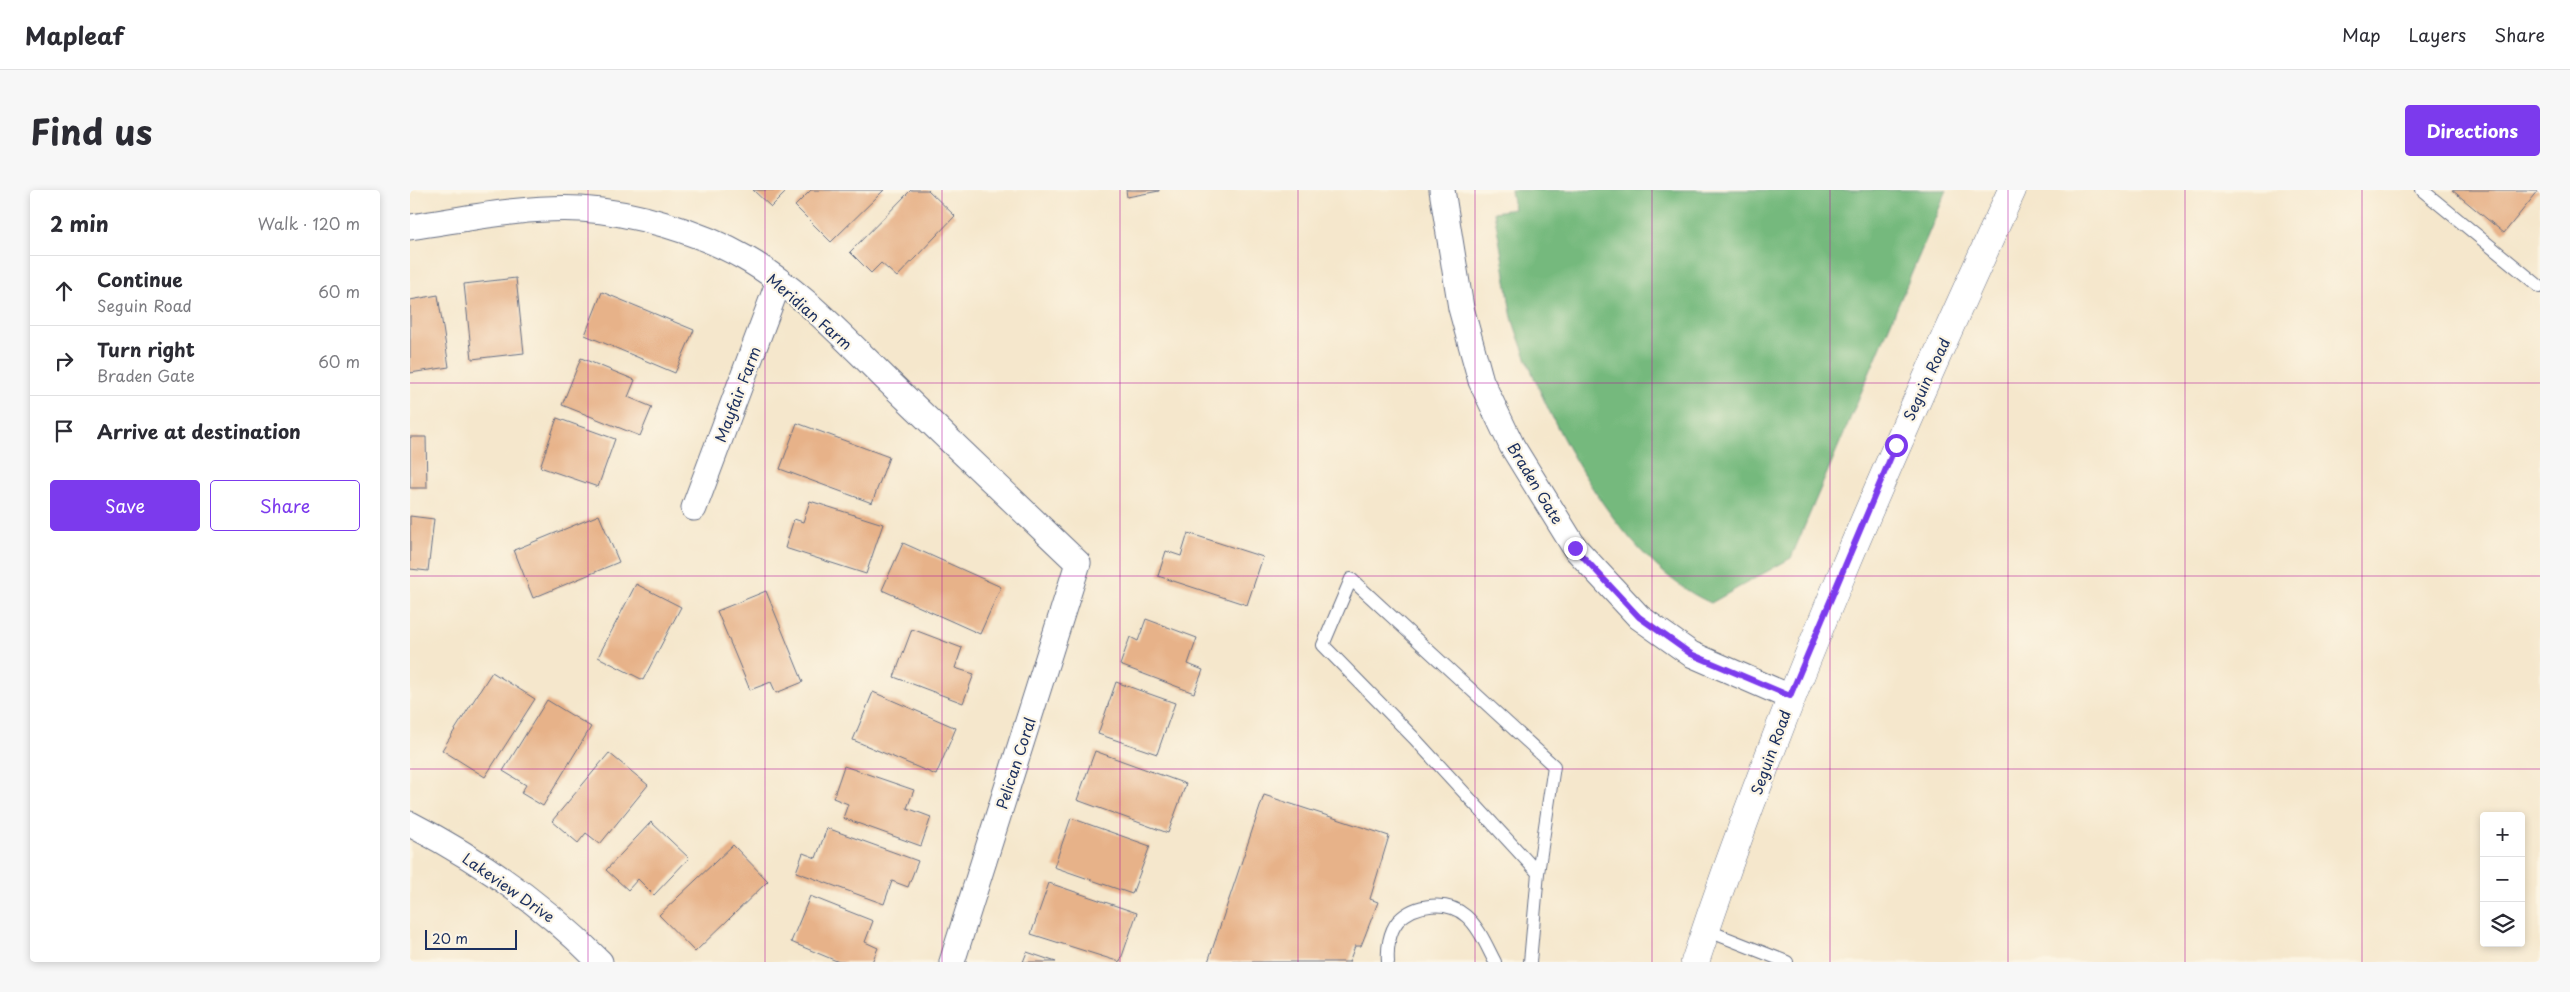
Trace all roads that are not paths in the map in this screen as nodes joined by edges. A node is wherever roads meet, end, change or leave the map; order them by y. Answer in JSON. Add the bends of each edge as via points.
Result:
{"nodes":[{"id":1,"x":1442,"y":190,"type":"edge"},
{"id":2,"x":2012,"y":190,"type":"edge"},
{"id":3,"x":2422,"y":190,"type":"edge"},
{"id":4,"x":579,"y":200,"type":"edge"},
{"id":5,"x":410,"y":228,"type":"edge"},
{"id":6,"x":779,"y":281,"type":"junction"},
{"id":7,"x":2540,"y":287,"type":"edge"},
{"id":8,"x":694,"y":508,"type":"dead end"},
{"id":9,"x":1078,"y":564,"type":"joint"},
{"id":10,"x":1790,"y":696,"type":"junction"},
{"id":11,"x":410,"y":824,"type":"edge"},
{"id":12,"x":1538,"y":872,"type":"junction"},
{"id":13,"x":1706,"y":930,"type":"junction"},
{"id":14,"x":600,"y":962,"type":"edge"},
{"id":15,"x":952,"y":962,"type":"edge"},
{"id":16,"x":1388,"y":962,"type":"edge"},
{"id":17,"x":1495,"y":962,"type":"edge"},
{"id":18,"x":1530,"y":962,"type":"edge"},
{"id":19,"x":1695,"y":962,"type":"edge"},
{"id":20,"x":1787,"y":962,"type":"edge"}],
"edges":[{"from":1,"to":10,"type":"street","name":"Braden Gate","via":[[1460,308],[1481,381],[1512,446],[1575,548],[1639,617],[1691,654]]},
{"from":2,"to":10,"type":"main road","name":"Seguin Road","via":[[1896,445]]},
{"from":3,"to":7,"type":"lane"},
{"from":4,"to":5,"type":"street","name":"Meridian Farm","via":[[538,210]]},
{"from":4,"to":6,"type":"street","name":"Meridian Farm","via":[[697,237],[744,258]]},
{"from":6,"to":8,"type":"street","name":"Mayfair Farm"},
{"from":6,"to":9,"type":"street","name":"Meridian Farm","via":[[858,352]]},
{"from":9,"to":15,"type":"street","name":"Pelican Coral"},
{"from":10,"to":13,"type":"main road","name":"Seguin Road"},
{"from":11,"to":14,"type":"street","name":"Lakeview Drive","via":[[495,874],[567,928]]},
{"from":12,"to":12,"type":"lane","via":[[1554,766],[1351,579],[1323,645]]},
{"from":12,"to":18,"type":"lane"},
{"from":13,"to":19,"type":"main road","name":"Seguin Road"},
{"from":13,"to":20,"type":"lane"},
{"from":16,"to":17,"type":"lane","via":[[1390,936],[1398,921],[1423,907],[1450,906],[1466,916],[1478,930]]}]}
